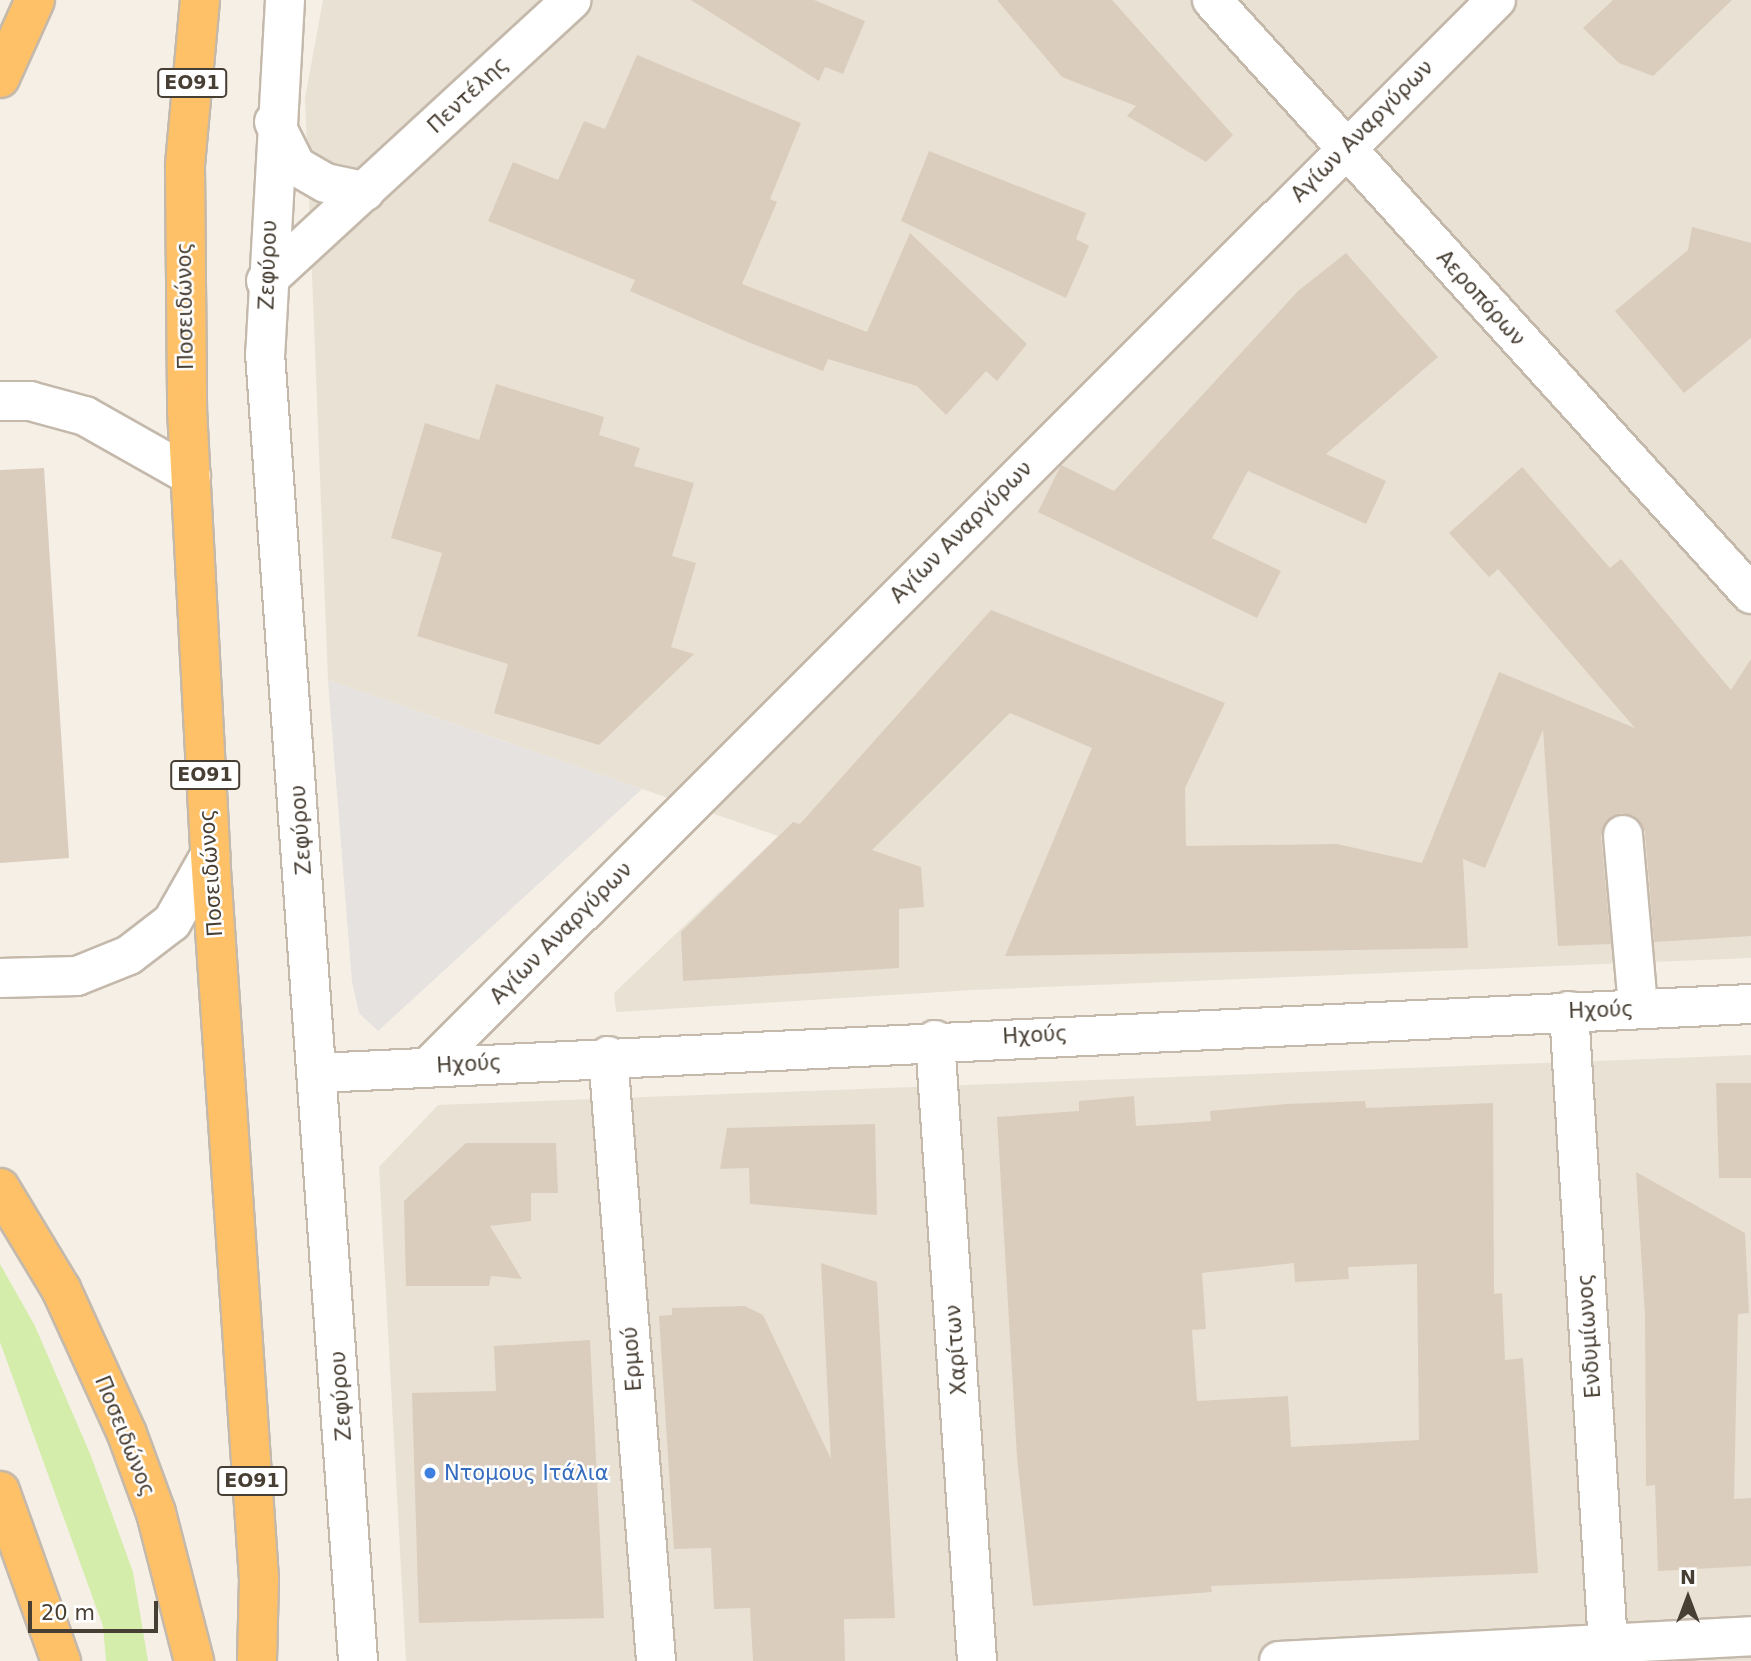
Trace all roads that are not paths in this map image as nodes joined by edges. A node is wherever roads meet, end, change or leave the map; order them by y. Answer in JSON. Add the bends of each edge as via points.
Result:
{"nodes":[{"id":1,"x":35,"y":0,"type":"edge"},
{"id":2,"x":200,"y":0,"type":"edge"},
{"id":3,"x":285,"y":0,"type":"edge"},
{"id":4,"x":572,"y":0,"type":"edge"},
{"id":5,"x":1212,"y":0,"type":"edge"},
{"id":6,"x":1496,"y":0,"type":"edge"},
{"id":7,"x":0,"y":78,"type":"edge"},
{"id":8,"x":274,"y":121,"type":"junction"},
{"id":9,"x":1345,"y":148,"type":"junction"},
{"id":10,"x":365,"y":191,"type":"junction"},
{"id":11,"x":266,"y":281,"type":"junction"},
{"id":12,"x":0,"y":401,"type":"edge"},
{"id":13,"x":191,"y":476,"type":"junction"},
{"id":14,"x":1751,"y":594,"type":"edge"},
{"id":15,"x":1623,"y":835,"type":"dead end"},
{"id":16,"x":210,"y":855,"type":"junction"},
{"id":17,"x":0,"y":978,"type":"edge"},
{"id":18,"x":1751,"y":1004,"type":"edge"},
{"id":19,"x":1638,"y":1009,"type":"junction"},
{"id":20,"x":1569,"y":1011,"type":"junction"},
{"id":21,"x":935,"y":1040,"type":"junction"},
{"id":22,"x":608,"y":1056,"type":"junction"},
{"id":23,"x":429,"y":1066,"type":"junction"},
{"id":24,"x":319,"y":1073,"type":"junction"},
{"id":25,"x":0,"y":1188,"type":"edge"},
{"id":26,"x":0,"y":1491,"type":"edge"},
{"id":27,"x":259,"y":1579,"type":"junction"},
{"id":28,"x":1751,"y":1636,"type":"edge"},
{"id":29,"x":187,"y":1650,"type":"edge"},
{"id":30,"x":1609,"y":1652,"type":"edge"},
{"id":31,"x":61,"y":1661,"type":"edge"},
{"id":32,"x":257,"y":1661,"type":"edge"},
{"id":33,"x":273,"y":1661,"type":"edge"},
{"id":34,"x":358,"y":1661,"type":"edge"},
{"id":35,"x":656,"y":1661,"type":"edge"},
{"id":36,"x":977,"y":1661,"type":"edge"},
{"id":37,"x":1279,"y":1661,"type":"edge"}],
"edges":[{"from":1,"to":7,"type":"highway"},
{"from":2,"to":13,"type":"highway","name":"Ποσειδώνος","number":"ΕΟ91","via":[[185,166],[182,274]]},
{"from":3,"to":8,"type":"street","name":"Ζεφύρου"},
{"from":4,"to":10,"type":"street","name":"Πεντέλης"},
{"from":5,"to":9,"type":"street","name":"Αεροπόρων"},
{"from":6,"to":9,"type":"street","name":"Αγίων Αναργύρων"},
{"from":8,"to":10,"type":"street","via":[[296,166],[326,183]]},
{"from":8,"to":11,"type":"street","name":"Ζεφύρου"},
{"from":9,"to":14,"type":"street","name":"Αεροπόρων"},
{"from":9,"to":23,"type":"street","name":"Αγίων Αναργύρων"},
{"from":10,"to":11,"type":"street","name":"Πεντέλης"},
{"from":11,"to":24,"type":"street","name":"Ζεφύρου","via":[[265,353]]},
{"from":12,"to":13,"type":"street","via":[[30,401],[85,416]]},
{"from":13,"to":16,"type":"highway","name":"Ποσειδώνος","number":"ΕΟ91"},
{"from":15,"to":19,"type":"street"},
{"from":16,"to":17,"type":"street","via":[[172,922],[129,955],[77,976]]},
{"from":16,"to":27,"type":"highway","name":"Ποσειδώνος","number":"ΕΟ91"},
{"from":18,"to":19,"type":"street","name":"Ηχούς"},
{"from":19,"to":20,"type":"street","name":"Ηχούς"},
{"from":20,"to":21,"type":"street","name":"Ηχούς"},
{"from":20,"to":30,"type":"street","name":"Ενδυμίωνος"},
{"from":21,"to":22,"type":"street","name":"Ηχούς"},
{"from":21,"to":36,"type":"street","name":"Χαρίτων"},
{"from":22,"to":23,"type":"street","name":"Ηχούς"},
{"from":22,"to":35,"type":"street","name":"Ερμού"},
{"from":23,"to":24,"type":"street","name":"Ηχούς"},
{"from":24,"to":34,"type":"street","name":"Ζεφύρου"},
{"from":25,"to":29,"type":"highway","name":"Ποσειδώνος","via":[[61,1289],[127,1434],[156,1514]]},
{"from":26,"to":31,"type":"highway"},
{"from":27,"to":32,"type":"highway","name":"Ποσειδώνος","number":"ΕΟ91"},
{"from":27,"to":33,"type":"highway"},
{"from":28,"to":30,"type":"street"},
{"from":30,"to":37,"type":"street"}]}
